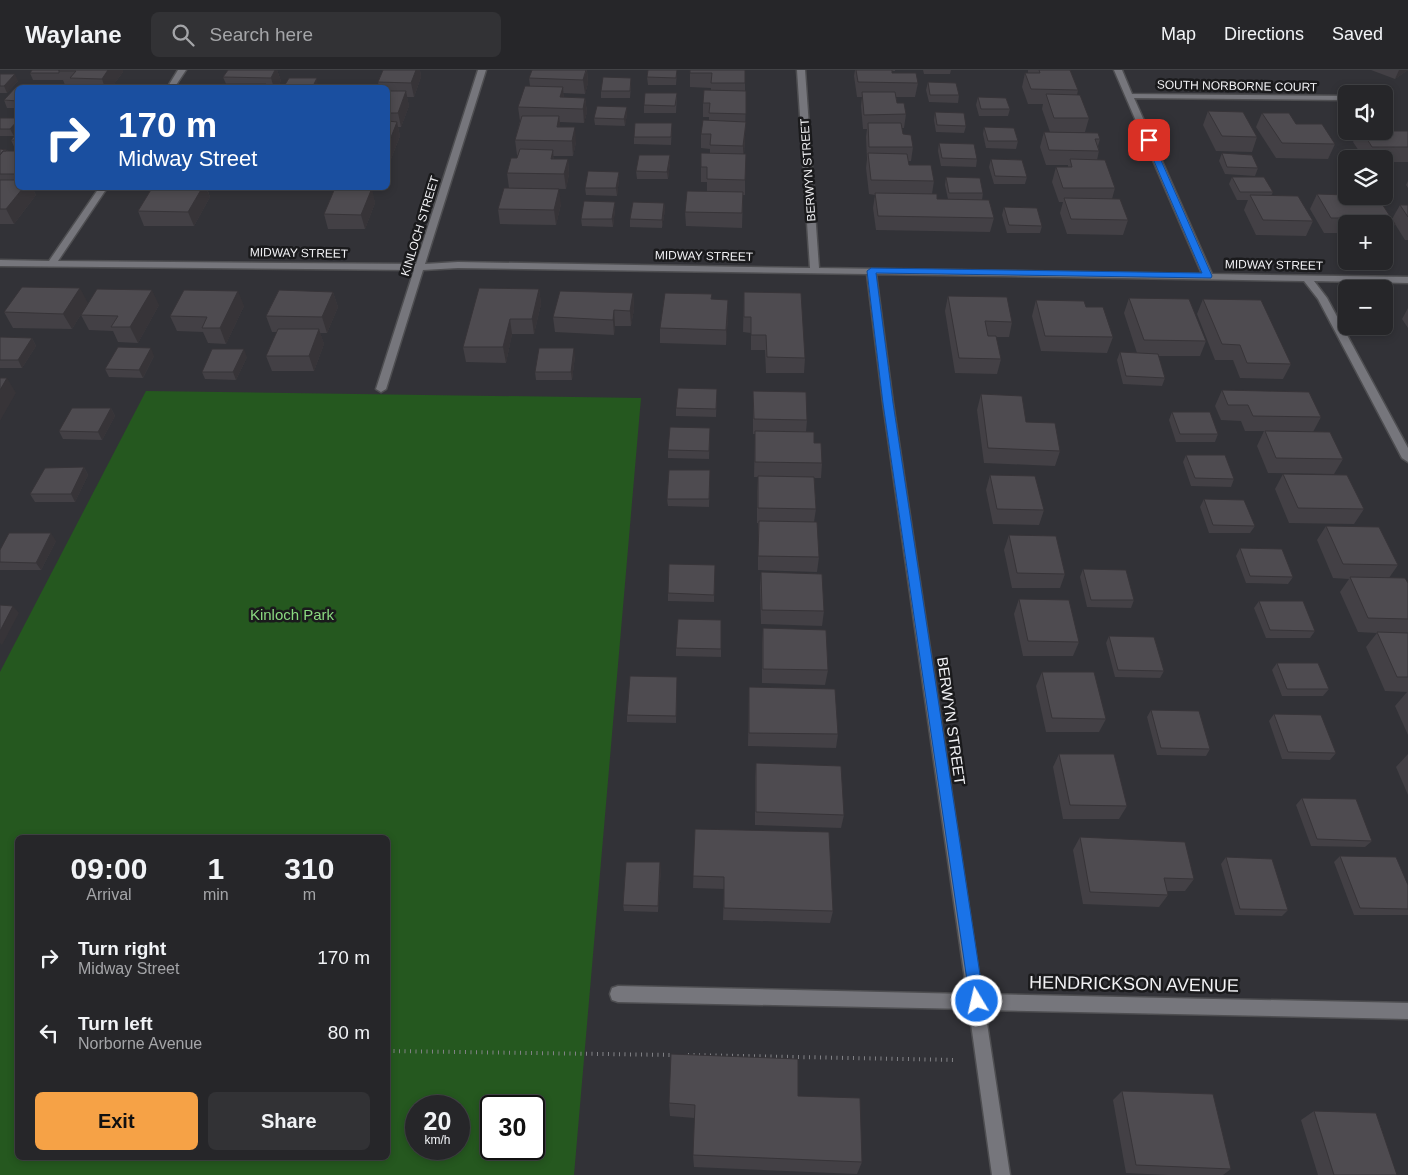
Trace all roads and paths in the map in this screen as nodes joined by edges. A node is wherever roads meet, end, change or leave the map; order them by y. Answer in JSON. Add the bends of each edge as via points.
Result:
{"nodes":[{"id":1,"x":182,"y":70,"type":"edge"},
{"id":2,"x":482,"y":70,"type":"edge"},
{"id":3,"x":801,"y":70,"type":"edge"},
{"id":4,"x":1118,"y":70,"type":"edge"},
{"id":5,"x":172,"y":85,"type":"edge"},
{"id":6,"x":1129,"y":96,"type":"junction"},
{"id":7,"x":1338,"y":98,"type":"edge"},
{"id":8,"x":102,"y":190,"type":"edge"},
{"id":9,"x":0,"y":263,"type":"edge"},
{"id":10,"x":52,"y":264,"type":"junction"},
{"id":11,"x":420,"y":267,"type":"junction"},
{"id":12,"x":815,"y":270,"type":"junction"},
{"id":13,"x":871,"y":271,"type":"junction"},
{"id":14,"x":1208,"y":276,"type":"junction"},
{"id":15,"x":1306,"y":278,"type":"junction"},
{"id":16,"x":1408,"y":280,"type":"edge"},
{"id":17,"x":381,"y":389,"type":"dead end"},
{"id":18,"x":1408,"y":458,"type":"edge"},
{"id":19,"x":618,"y":994,"type":"dead end"},
{"id":20,"x":977,"y":1001,"type":"junction"},
{"id":21,"x":1408,"y":1011,"type":"edge"},
{"id":22,"x":390,"y":1050,"type":"edge"},
{"id":23,"x":986,"y":1062,"type":"junction"},
{"id":24,"x":1001,"y":1175,"type":"edge"}],
"edges":[{"from":1,"to":5,"type":"street"},
{"from":2,"to":11,"type":"street","name":"KINLOCH STREET"},
{"from":3,"to":12,"type":"street","name":"BERWYN STREET"},
{"from":4,"to":6,"type":"street"},
{"from":6,"to":7,"type":"street","name":"SOUTH NORBORNE COURT"},
{"from":6,"to":14,"type":"street"},
{"from":8,"to":10,"type":"street"},
{"from":9,"to":10,"type":"street","name":"MIDWAY STREET"},
{"from":10,"to":11,"type":"street","name":"MIDWAY STREET"},
{"from":11,"to":12,"type":"street","name":"MIDWAY STREET"},
{"from":11,"to":17,"type":"street","name":"KINLOCH STREET"},
{"from":12,"to":13,"type":"street","name":"MIDWAY STREET"},
{"from":13,"to":14,"type":"street","name":"MIDWAY STREET"},
{"from":13,"to":20,"type":"street","name":"BERWYN STREET","via":[[889,413]]},
{"from":14,"to":15,"type":"street","name":"MIDWAY STREET"},
{"from":15,"to":16,"type":"street","name":"MIDWAY STREET"},
{"from":15,"to":18,"type":"street","via":[[1322,298]]},
{"from":19,"to":20,"type":"street","name":"HENDRICKSON AVENUE"},
{"from":20,"to":21,"type":"street","name":"HENDRICKSON AVENUE"},
{"from":20,"to":23,"type":"street","name":"BERWYN STREET"},
{"from":22,"to":23,"type":"path","via":[[923,1058]]},
{"from":23,"to":24,"type":"street","name":"BERWYN STREET"}]}
